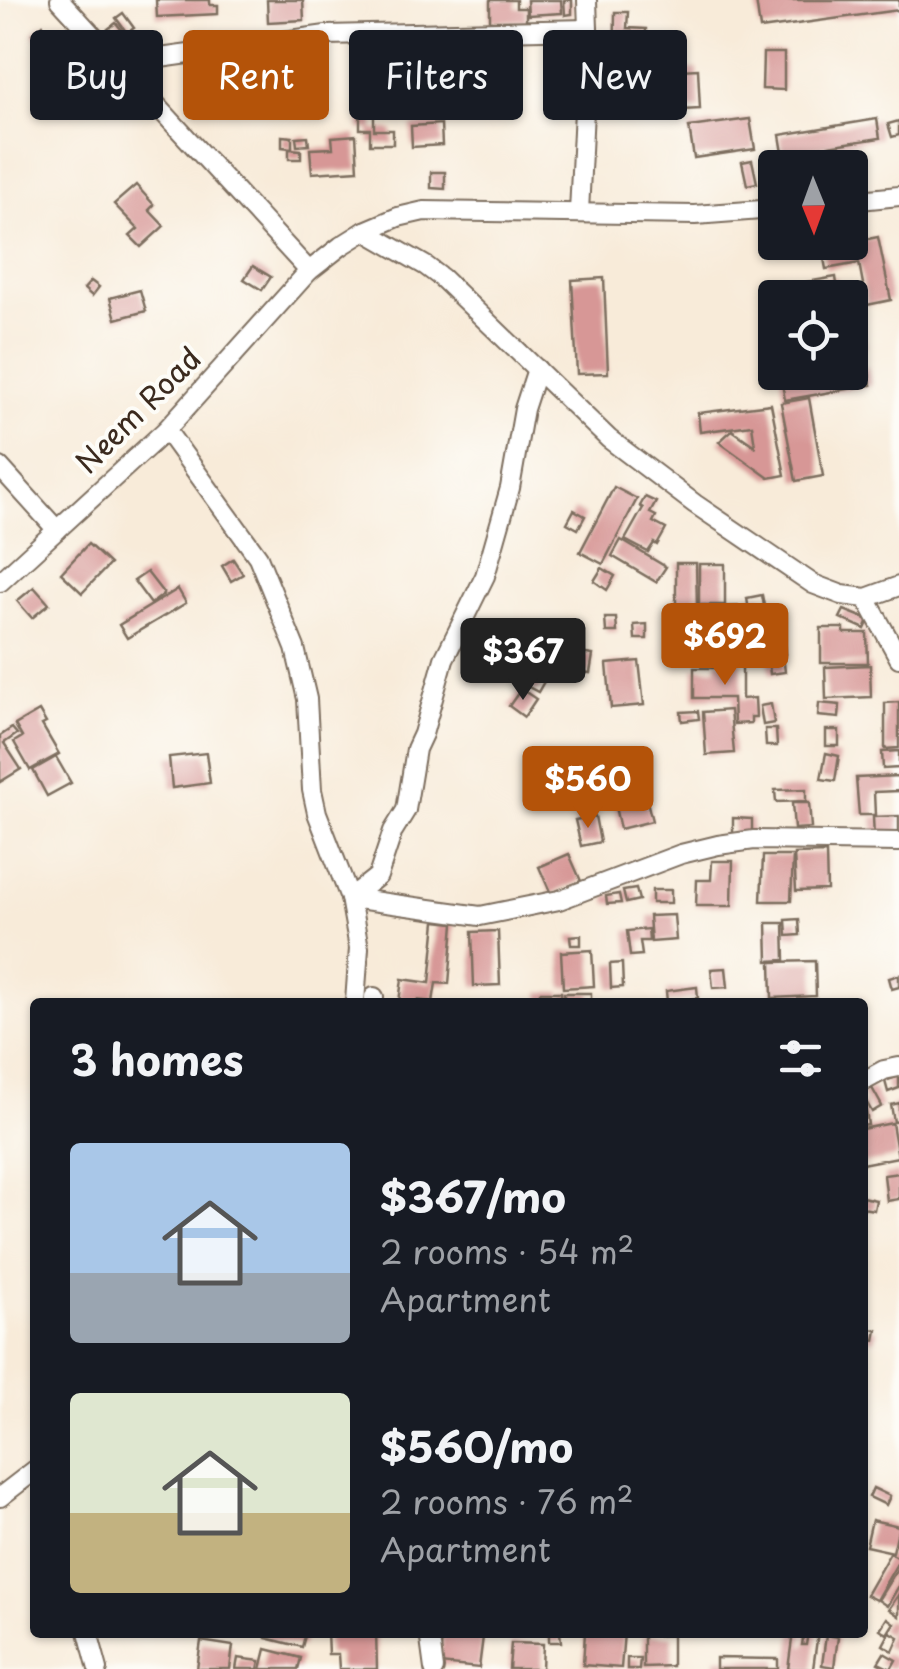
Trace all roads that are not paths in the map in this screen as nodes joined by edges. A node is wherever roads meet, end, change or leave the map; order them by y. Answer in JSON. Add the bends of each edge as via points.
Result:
{"nodes":[{"id":1,"x":60,"y":0,"type":"edge"},
{"id":2,"x":588,"y":0,"type":"edge"},
{"id":3,"x":588,"y":29,"type":"junction"},
{"id":4,"x":86,"y":30,"type":"edge"},
{"id":5,"x":163,"y":58,"type":"edge"},
{"id":6,"x":163,"y":114,"type":"edge"},
{"id":7,"x":899,"y":196,"type":"edge"},
{"id":8,"x":868,"y":199,"type":"edge"},
{"id":9,"x":758,"y":210,"type":"edge"},
{"id":10,"x":579,"y":212,"type":"junction"},
{"id":11,"x":365,"y":231,"type":"junction"},
{"id":12,"x":310,"y":271,"type":"junction"},
{"id":13,"x":536,"y":369,"type":"junction"},
{"id":14,"x":166,"y":430,"type":"junction"},
{"id":15,"x":0,"y":467,"type":"edge"},
{"id":16,"x":57,"y":530,"type":"junction"},
{"id":17,"x":0,"y":582,"type":"edge"},
{"id":18,"x":899,"y":586,"type":"edge"},
{"id":19,"x":866,"y":598,"type":"junction"},
{"id":20,"x":899,"y":658,"type":"edge"},
{"id":21,"x":899,"y":842,"type":"edge"},
{"id":22,"x":350,"y":898,"type":"junction"},
{"id":23,"x":355,"y":998,"type":"edge"},
{"id":24,"x":899,"y":1067,"type":"edge"},
{"id":25,"x":868,"y":1079,"type":"edge"},
{"id":26,"x":30,"y":1474,"type":"edge"},
{"id":27,"x":0,"y":1497,"type":"edge"},
{"id":28,"x":90,"y":1638,"type":"edge"},
{"id":29,"x":431,"y":1638,"type":"edge"},
{"id":30,"x":98,"y":1669,"type":"edge"},
{"id":31,"x":434,"y":1669,"type":"edge"}],
"edges":[{"from":1,"to":4,"type":"street"},
{"from":2,"to":3,"type":"street"},
{"from":3,"to":5,"type":"street","via":[[326,35]]},
{"from":3,"to":10,"type":"street"},
{"from":6,"to":12,"type":"street"},
{"from":7,"to":8,"type":"street"},
{"from":9,"to":10,"type":"street","name":"Neem Road"},
{"from":10,"to":11,"type":"street","name":"Neem Road","via":[[424,211]]},
{"from":11,"to":12,"type":"street","name":"Neem Road"},
{"from":11,"to":13,"type":"street","via":[[442,278]]},
{"from":12,"to":14,"type":"street","name":"Neem Road"},
{"from":13,"to":19,"type":"street","via":[[610,439],[695,504],[814,584]]},
{"from":13,"to":22,"type":"street","via":[[485,576],[444,659],[416,749],[406,810],[378,876]]},
{"from":14,"to":16,"type":"street","name":"Neem Road"},
{"from":14,"to":22,"type":"street","via":[[258,557],[295,648],[307,700],[317,813]]},
{"from":15,"to":16,"type":"street"},
{"from":16,"to":17,"type":"street","name":"Neem Road"},
{"from":18,"to":19,"type":"street"},
{"from":19,"to":20,"type":"street"},
{"from":21,"to":22,"type":"street","via":[[718,845],[559,900],[480,916]]},
{"from":22,"to":23,"type":"street","via":[[359,948]]},
{"from":24,"to":25,"type":"street"},
{"from":26,"to":27,"type":"street"},
{"from":28,"to":30,"type":"street"},
{"from":29,"to":31,"type":"street"}]}
